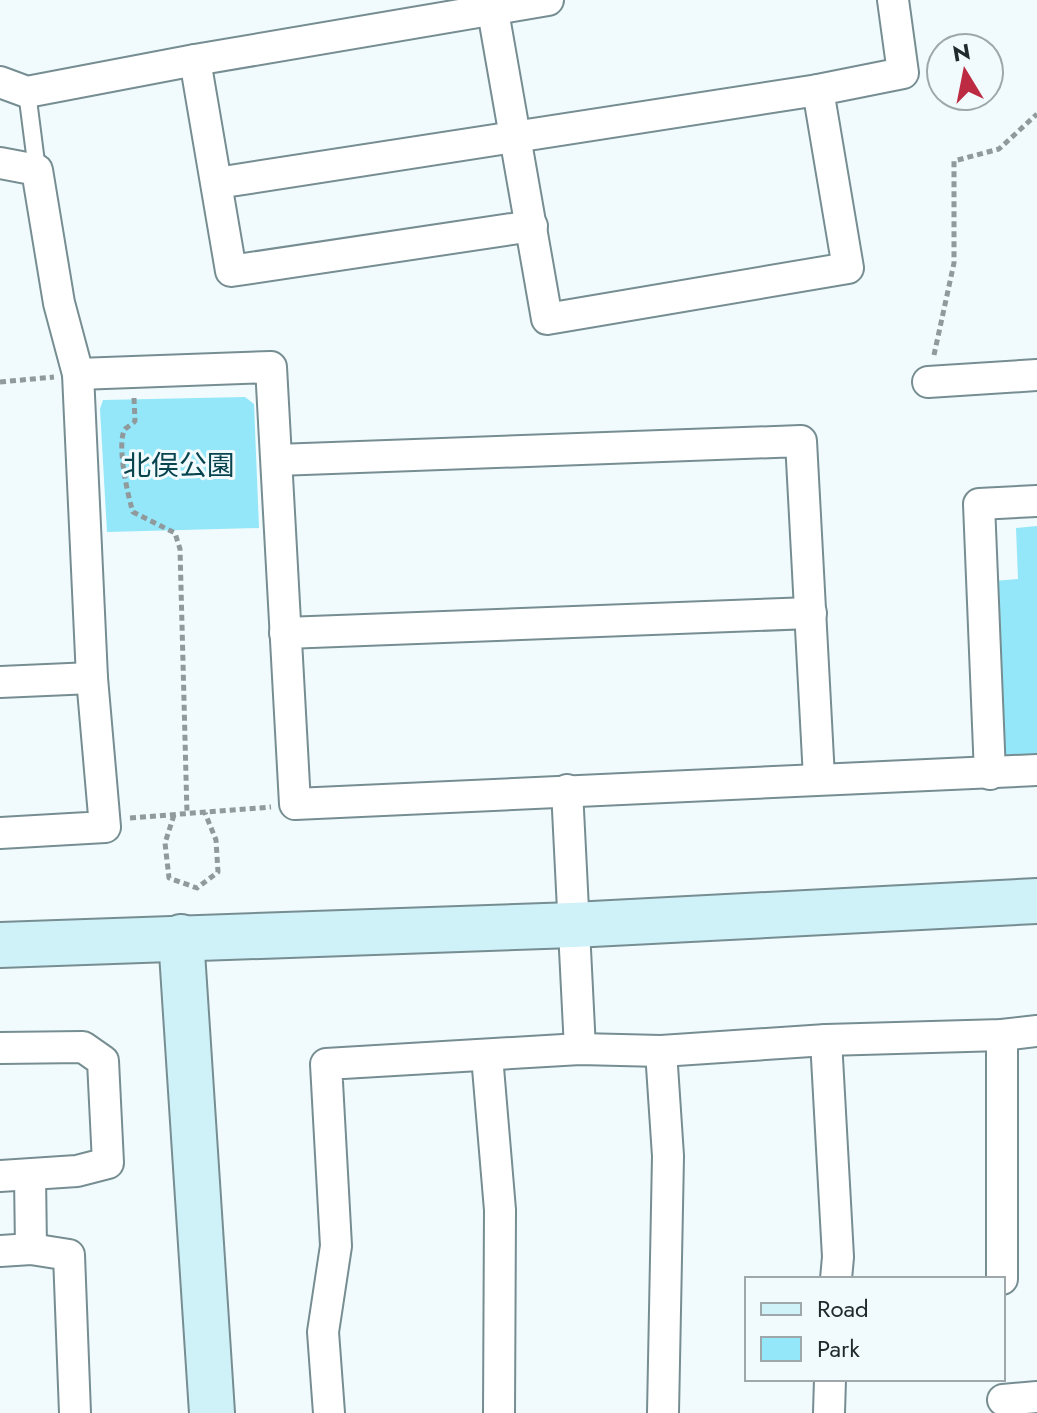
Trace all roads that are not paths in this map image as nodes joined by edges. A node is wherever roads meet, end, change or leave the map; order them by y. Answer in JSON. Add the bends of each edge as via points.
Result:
{"nodes":[{"id":1,"x":548,"y":0,"type":"edge"},
{"id":2,"x":893,"y":0,"type":"edge"},
{"id":3,"x":492,"y":5,"type":"edge"},
{"id":4,"x":195,"y":60,"type":"junction"},
{"id":5,"x":13,"y":87,"type":"edge"},
{"id":6,"x":818,"y":90,"type":"junction"},
{"id":7,"x":516,"y":137,"type":"junction"},
{"id":8,"x":0,"y":163,"type":"edge"},
{"id":9,"x":37,"y":170,"type":"junction"},
{"id":10,"x":217,"y":183,"type":"junction"},
{"id":11,"x":532,"y":226,"type":"junction"},
{"id":12,"x":78,"y":374,"type":"junction"},
{"id":13,"x":1037,"y":375,"type":"edge"},
{"id":14,"x":928,"y":382,"type":"road end"},
{"id":15,"x":277,"y":460,"type":"junction"},
{"id":16,"x":1037,"y":501,"type":"edge"},
{"id":17,"x":811,"y":613,"type":"junction"},
{"id":18,"x":285,"y":633,"type":"junction"},
{"id":19,"x":92,"y":678,"type":"junction"},
{"id":20,"x":0,"y":682,"type":"edge"},
{"id":21,"x":1037,"y":770,"type":"edge"},
{"id":22,"x":990,"y":774,"type":"junction"},
{"id":23,"x":819,"y":778,"type":"junction"},
{"id":24,"x":567,"y":790,"type":"junction"},
{"id":25,"x":0,"y":833,"type":"edge"},
{"id":26,"x":1037,"y":901,"type":"edge"},
{"id":27,"x":573,"y":925,"type":"junction"},
{"id":28,"x":181,"y":937,"type":"junction"},
{"id":29,"x":0,"y":945,"type":"edge"},
{"id":30,"x":1037,"y":1031,"type":"edge"},
{"id":31,"x":1002,"y":1035,"type":"junction"},
{"id":32,"x":826,"y":1040,"type":"junction"},
{"id":33,"x":0,"y":1048,"type":"edge"},
{"id":34,"x":580,"y":1049,"type":"junction"},
{"id":35,"x":661,"y":1051,"type":"junction"},
{"id":36,"x":487,"y":1056,"type":"junction"},
{"id":37,"x":30,"y":1175,"type":"junction"},
{"id":38,"x":0,"y":1176,"type":"edge"},
{"id":39,"x":31,"y":1249,"type":"junction"},
{"id":40,"x":0,"y":1251,"type":"edge"},
{"id":41,"x":836,"y":1277,"type":"edge"},
{"id":42,"x":1002,"y":1277,"type":"edge"},
{"id":43,"x":830,"y":1381,"type":"edge"},
{"id":44,"x":1003,"y":1397,"type":"edge"},
{"id":45,"x":1037,"y":1397,"type":"edge"},
{"id":46,"x":75,"y":1413,"type":"edge"},
{"id":47,"x":212,"y":1413,"type":"edge"},
{"id":48,"x":329,"y":1413,"type":"edge"},
{"id":49,"x":499,"y":1413,"type":"edge"},
{"id":50,"x":663,"y":1413,"type":"edge"},
{"id":51,"x":829,"y":1413,"type":"edge"}],
"edges":[{"from":1,"to":3,"type":"street"},
{"from":2,"to":6,"type":"street","via":[[903,73]]},
{"from":3,"to":4,"type":"street"},
{"from":3,"to":7,"type":"street"},
{"from":4,"to":5,"type":"street"},
{"from":4,"to":10,"type":"street"},
{"from":5,"to":9,"type":"lane"},
{"from":6,"to":7,"type":"street"},
{"from":6,"to":11,"type":"street","via":[[848,268],[547,319]]},
{"from":7,"to":10,"type":"street"},
{"from":7,"to":11,"type":"street"},
{"from":8,"to":9,"type":"street"},
{"from":9,"to":12,"type":"street","via":[[59,303]]},
{"from":10,"to":11,"type":"street","via":[[231,271]]},
{"from":12,"to":15,"type":"street","via":[[271,367]]},
{"from":12,"to":19,"type":"street"},
{"from":13,"to":14,"type":"street"},
{"from":15,"to":17,"type":"street","via":[[801,441]]},
{"from":15,"to":18,"type":"street"},
{"from":16,"to":22,"type":"street","via":[[979,504]]},
{"from":17,"to":18,"type":"street"},
{"from":17,"to":23,"type":"street"},
{"from":18,"to":24,"type":"street","via":[[295,804]]},
{"from":19,"to":20,"type":"street"},
{"from":19,"to":25,"type":"street","via":[[105,827]]},
{"from":21,"to":22,"type":"street"},
{"from":22,"to":23,"type":"street"},
{"from":23,"to":24,"type":"street"},
{"from":24,"to":27,"type":"street"},
{"from":26,"to":27,"type":"street"},
{"from":27,"to":28,"type":"street"},
{"from":27,"to":34,"type":"street"},
{"from":28,"to":29,"type":"street"},
{"from":28,"to":47,"type":"street"},
{"from":30,"to":31,"type":"street"},
{"from":31,"to":32,"type":"street"},
{"from":31,"to":42,"type":"street"},
{"from":32,"to":35,"type":"street"},
{"from":32,"to":41,"type":"street"},
{"from":33,"to":37,"type":"street","via":[[83,1047],[103,1061],[108,1163]]},
{"from":34,"to":35,"type":"street"},
{"from":34,"to":36,"type":"street"},
{"from":35,"to":50,"type":"street","via":[[668,1156]]},
{"from":36,"to":48,"type":"street","via":[[326,1064],[336,1246],[323,1332]]},
{"from":36,"to":49,"type":"street","via":[[500,1210]]},
{"from":37,"to":38,"type":"street"},
{"from":37,"to":39,"type":"street"},
{"from":39,"to":40,"type":"street"},
{"from":39,"to":46,"type":"street","via":[[69,1255]]},
{"from":43,"to":51,"type":"street"},
{"from":44,"to":45,"type":"street"}]}
